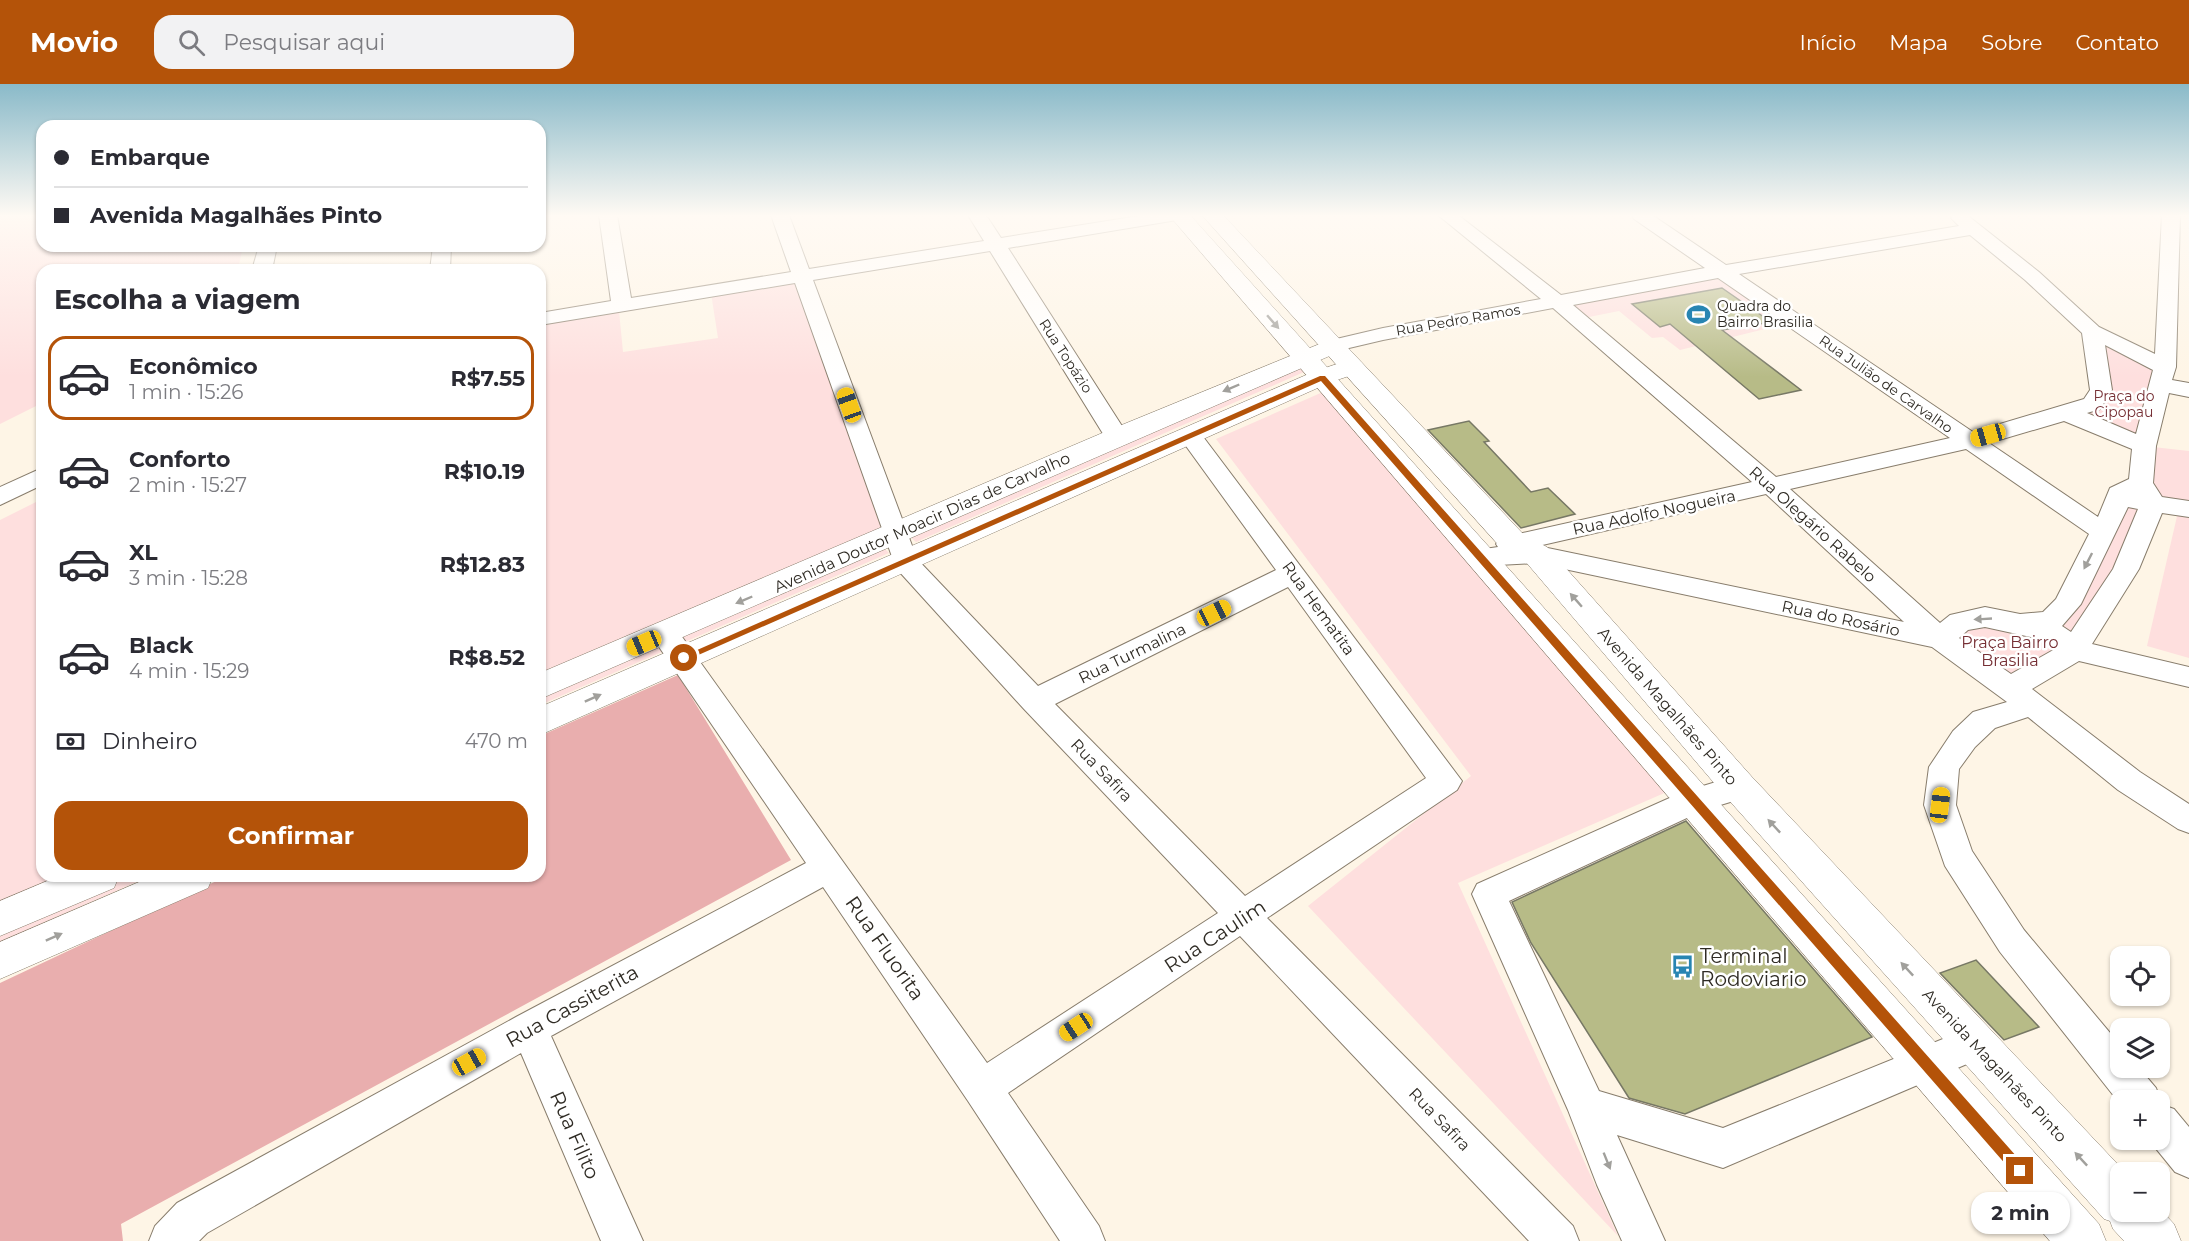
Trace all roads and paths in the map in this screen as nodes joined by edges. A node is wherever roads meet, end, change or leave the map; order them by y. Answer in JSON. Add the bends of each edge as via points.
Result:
{"nodes":[{"id":1,"x":616,"y":269,"type":"edge"},
{"id":2,"x":800,"y":269,"type":"edge"},
{"id":3,"x":838,"y":269,"type":"edge"},
{"id":4,"x":1011,"y":269,"type":"edge"},
{"id":5,"x":1244,"y":269,"type":"edge"},
{"id":6,"x":1516,"y":269,"type":"edge"},
{"id":7,"x":1721,"y":269,"type":"edge"},
{"id":8,"x":1736,"y":269,"type":"edge"},
{"id":9,"x":2023,"y":269,"type":"edge"},
{"id":10,"x":2168,"y":269,"type":"edge"},
{"id":11,"x":1724,"y":271,"type":"junction"},
{"id":12,"x":802,"y":275,"type":"junction"},
{"id":13,"x":1558,"y":302,"type":"junction"},
{"id":14,"x":622,"y":305,"type":"junction"},
{"id":15,"x":546,"y":318,"type":"edge"},
{"id":16,"x":2092,"y":331,"type":"junction"},
{"id":17,"x":1328,"y":362,"type":"junction"},
{"id":18,"x":2163,"y":376,"type":"junction"},
{"id":19,"x":2189,"y":390,"type":"edge"},
{"id":20,"x":2066,"y":414,"type":"junction"},
{"id":21,"x":1190,"y":435,"type":"junction"},
{"id":22,"x":1117,"y":436,"type":"junction"},
{"id":23,"x":1969,"y":441,"type":"junction"},
{"id":24,"x":2144,"y":446,"type":"junction"},
{"id":25,"x":36,"y":478,"type":"edge"},
{"id":26,"x":1772,"y":486,"type":"junction"},
{"id":27,"x":2147,"y":492,"type":"junction"},
{"id":28,"x":0,"y":497,"type":"edge"},
{"id":29,"x":2189,"y":509,"type":"edge"},
{"id":30,"x":2103,"y":532,"type":"junction"},
{"id":31,"x":901,"y":548,"type":"junction"},
{"id":32,"x":1525,"y":548,"type":"junction"},
{"id":33,"x":1477,"y":554,"type":"junction"},
{"id":34,"x":1293,"y":573,"type":"junction"},
{"id":35,"x":2016,"y":622,"type":"junction"},
{"id":36,"x":1940,"y":639,"type":"junction"},
{"id":37,"x":2078,"y":645,"type":"junction"},
{"id":38,"x":674,"y":646,"type":"junction"},
{"id":39,"x":2189,"y":677,"type":"edge"},
{"id":40,"x":546,"y":685,"type":"edge"},
{"id":41,"x":1034,"y":701,"type":"junction"},
{"id":42,"x":2033,"y":705,"type":"junction"},
{"id":43,"x":546,"y":719,"type":"edge"},
{"id":44,"x":1446,"y":781,"type":"joint"},
{"id":45,"x":1739,"y":787,"type":"junction"},
{"id":46,"x":1694,"y":801,"type":"junction"},
{"id":47,"x":2189,"y":820,"type":"edge"},
{"id":48,"x":829,"y":867,"type":"junction"},
{"id":49,"x":86,"y":882,"type":"edge"},
{"id":50,"x":180,"y":882,"type":"edge"},
{"id":51,"x":1245,"y":916,"type":"junction"},
{"id":52,"x":0,"y":919,"type":"edge"},
{"id":53,"x":0,"y":961,"type":"edge"},
{"id":54,"x":529,"y":1029,"type":"junction"},
{"id":55,"x":1975,"y":1043,"type":"junction"},
{"id":56,"x":1926,"y":1065,"type":"junction"},
{"id":57,"x":982,"y":1088,"type":"junction"},
{"id":58,"x":2133,"y":1090,"type":"edge"},
{"id":59,"x":1586,"y":1107,"type":"junction"},
{"id":60,"x":2170,"y":1135,"type":"edge"},
{"id":61,"x":2189,"y":1158,"type":"edge"},
{"id":62,"x":2110,"y":1190,"type":"edge"},
{"id":63,"x":2139,"y":1222,"type":"edge"},
{"id":64,"x":181,"y":1230,"type":"edge"},
{"id":65,"x":622,"y":1241,"type":"edge"},
{"id":66,"x":1084,"y":1241,"type":"edge"},
{"id":67,"x":1558,"y":1241,"type":"edge"},
{"id":68,"x":1644,"y":1241,"type":"edge"},
{"id":69,"x":2082,"y":1241,"type":"edge"},
{"id":70,"x":2157,"y":1241,"type":"edge"}],
"edges":[{"from":1,"to":14,"type":"street"},
{"from":2,"to":12,"type":"street","name":"Rua Safira"},
{"from":3,"to":12,"type":"street"},
{"from":4,"to":22,"type":"street","name":"Rua Topázio"},
{"from":5,"to":17,"type":"main road","name":"Avenida Magalhães Pinto"},
{"from":6,"to":13,"type":"street","name":"Rua Olegário Rabelo"},
{"from":7,"to":11,"type":"street","name":"Rua Julião de Carvalho"},
{"from":8,"to":11,"type":"street","name":"Rua Pedro Ramos"},
{"from":9,"to":16,"type":"street"},
{"from":10,"to":18,"type":"street"},
{"from":11,"to":13,"type":"street","name":"Rua Pedro Ramos"},
{"from":11,"to":23,"type":"street","name":"Rua Julião de Carvalho"},
{"from":12,"to":14,"type":"street"},
{"from":12,"to":31,"type":"street","name":"Rua Safira"},
{"from":13,"to":17,"type":"street","name":"Rua Pedro Ramos","via":[[1383,334]]},
{"from":13,"to":26,"type":"street","name":"Rua Olegário Rabelo"},
{"from":14,"to":15,"type":"street"},
{"from":16,"to":18,"type":"street"},
{"from":16,"to":20,"type":"street","name":"Rua Adolfo Nogueira","via":[[2101,390],[2092,404]]},
{"from":17,"to":21,"type":"main road","name":"Avenida Doutor Moacir Dias de Carvalho"},
{"from":17,"to":22,"type":"main road","name":"Avenida Doutor Moacir Dias de Carvalho","one_way":true},
{"from":17,"to":32,"type":"main road","name":"Avenida Magalhães Pinto"},
{"from":17,"to":33,"type":"main road","name":"Avenida Magalhães Pinto"},
{"from":18,"to":19,"type":"street"},
{"from":18,"to":24,"type":"street"},
{"from":20,"to":23,"type":"street","name":"Rua Adolfo Nogueira"},
{"from":20,"to":24,"type":"street"},
{"from":21,"to":31,"type":"main road","name":"Avenida Doutor Moacir Dias de Carvalho"},
{"from":21,"to":34,"type":"street","name":"Rua Hematita"},
{"from":22,"to":31,"type":"main road","name":"Avenida Doutor Moacir Dias de Carvalho"},
{"from":23,"to":26,"type":"street","name":"Rua Adolfo Nogueira"},
{"from":23,"to":30,"type":"street","name":"Rua Julião de Carvalho"},
{"from":24,"to":27,"type":"street"},
{"from":25,"to":28,"type":"street"},
{"from":26,"to":32,"type":"street","name":"Rua Adolfo Nogueira"},
{"from":26,"to":36,"type":"street","name":"Rua Olegário Rabelo"},
{"from":27,"to":29,"type":"street"},
{"from":27,"to":30,"type":"street","via":[[2119,493]]},
{"from":27,"to":37,"type":"street","via":[[2142,539]]},
{"from":30,"to":35,"type":"street","one_way":true,"via":[[2067,604],[2050,622]]},
{"from":31,"to":38,"type":"main road","name":"Avenida Doutor Moacir Dias de Carvalho"},
{"from":31,"to":41,"type":"street","name":"Rua Safira"},
{"from":32,"to":33,"type":"street","name":"Rua do Rosário"},
{"from":32,"to":36,"type":"street","name":"Rua do Rosário"},
{"from":45,"to":32,"type":"main road","name":"Avenida Magalhães Pinto","one_way":true},
{"from":33,"to":46,"type":"main road","name":"Avenida Magalhães Pinto"},
{"from":34,"to":41,"type":"street","name":"Rua Turmalina"},
{"from":34,"to":44,"type":"street","name":"Rua Hematita"},
{"from":35,"to":36,"type":"street","one_way":true,"via":[[1985,617],[1960,622]]},
{"from":35,"to":37,"type":"street"},
{"from":36,"to":42,"type":"street","name":"Rua Olegário Rabelo"},
{"from":37,"to":39,"type":"street"},
{"from":37,"to":42,"type":"street","via":[[2012,690]]},
{"from":38,"to":40,"type":"main road","name":"Avenida Doutor Moacir Dias de Carvalho"},
{"from":43,"to":38,"type":"main road","name":"Avenida Doutor Moacir Dias de Carvalho","one_way":true},
{"from":38,"to":48,"type":"street","name":"Rua Fluorita"},
{"from":41,"to":51,"type":"street","name":"Rua Safira"},
{"from":42,"to":47,"type":"street","name":"Rua Olegário Rabelo","via":[[2129,781]]},
{"from":42,"to":58,"type":"street","via":[[1984,720],[1964,740],[1944,767],[1940,805],[1957,856],[2013,941]]},
{"from":44,"to":51,"type":"street","name":"Rua Caulim"},
{"from":45,"to":46,"type":"street"},
{"from":55,"to":45,"type":"main road","name":"Avenida Magalhães Pinto","one_way":true},
{"from":46,"to":56,"type":"main road","name":"Avenida Magalhães Pinto"},
{"from":46,"to":59,"type":"street","via":[[1489,894]]},
{"from":48,"to":54,"type":"street","name":"Rua Cassiterita"},
{"from":48,"to":57,"type":"street","name":"Rua Fluorita"},
{"from":49,"to":52,"type":"main road"},
{"from":53,"to":50,"type":"main road","one_way":true},
{"from":51,"to":57,"type":"street","name":"Rua Caulim"},
{"from":51,"to":67,"type":"street","name":"Rua Safira"},
{"from":54,"to":64,"type":"street","name":"Rua Cassiterita"},
{"from":54,"to":65,"type":"street","name":"Rua Filito"},
{"from":55,"to":56,"type":"street"},
{"from":62,"to":55,"type":"main road","name":"Avenida Magalhães Pinto","one_way":true},
{"from":56,"to":59,"type":"street","via":[[1723,1148]]},
{"from":56,"to":69,"type":"main road","name":"Avenida Magalhães Pinto"},
{"from":57,"to":66,"type":"street","name":"Rua Fluorita"},
{"from":59,"to":68,"type":"street","one_way":true},
{"from":60,"to":61,"type":"street"},
{"from":63,"to":70,"type":"main road"}]}
